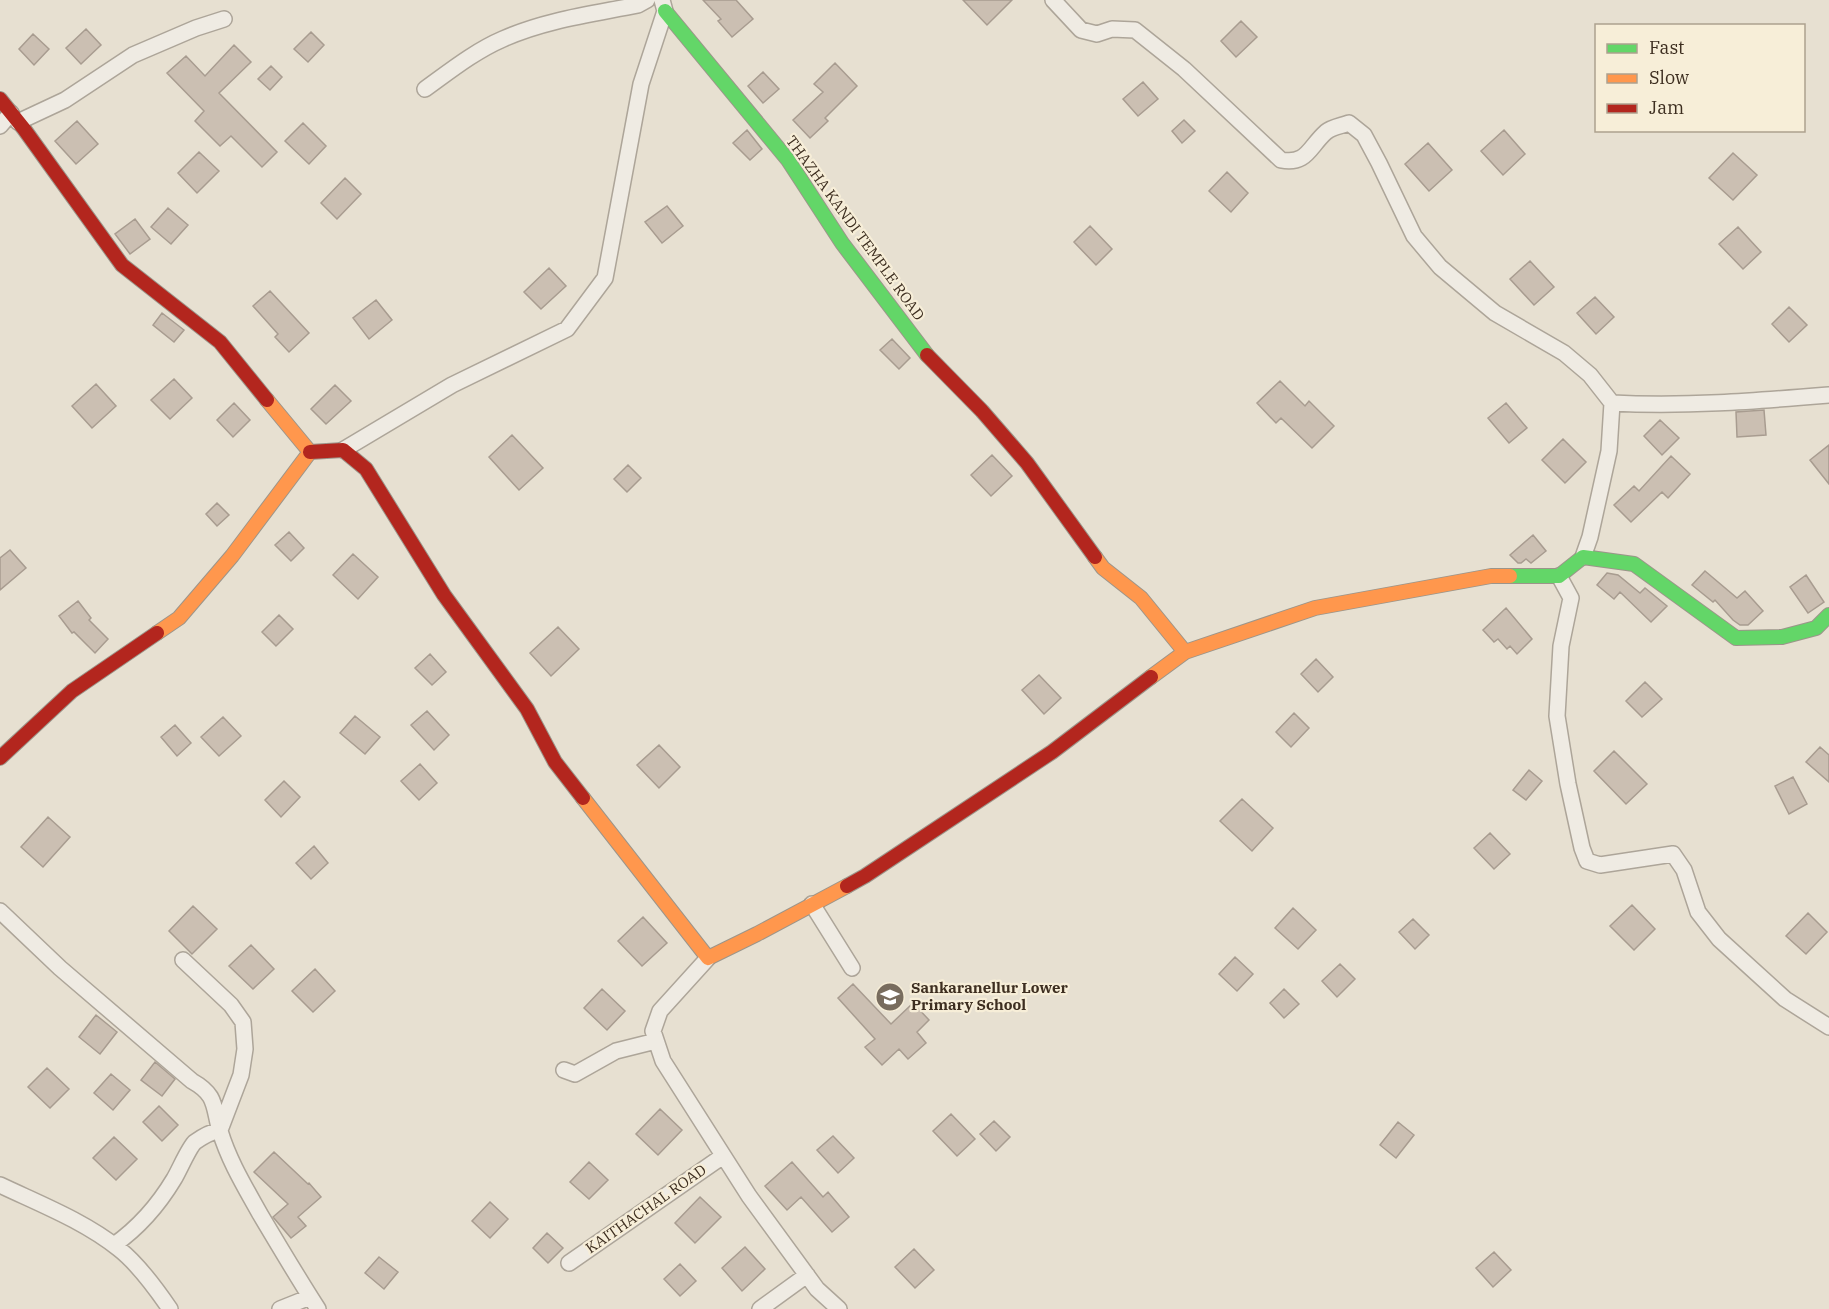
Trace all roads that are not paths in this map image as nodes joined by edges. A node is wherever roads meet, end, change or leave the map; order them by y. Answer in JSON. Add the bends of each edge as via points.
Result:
{"nodes":[{"id":1,"x":647,"y":0,"type":"edge"},
{"id":2,"x":1053,"y":0,"type":"edge"},
{"id":3,"x":663,"y":6,"type":"edge"},
{"id":4,"x":224,"y":19,"type":"dead end"},
{"id":5,"x":425,"y":89,"type":"dead end"},
{"id":6,"x":0,"y":99,"type":"edge"},
{"id":7,"x":15,"y":117,"type":"junction"},
{"id":8,"x":0,"y":126,"type":"edge"},
{"id":9,"x":1829,"y":395,"type":"edge"},
{"id":10,"x":1612,"y":403,"type":"junction"},
{"id":11,"x":343,"y":450,"type":"junction"},
{"id":12,"x":310,"y":452,"type":"junction"},
{"id":13,"x":1584,"y":557,"type":"junction"},
{"id":14,"x":1559,"y":576,"type":"junction"},
{"id":15,"x":1829,"y":615,"type":"edge"},
{"id":16,"x":1185,"y":652,"type":"junction"},
{"id":17,"x":0,"y":758,"type":"edge"},
{"id":18,"x":812,"y":904,"type":"junction"},
{"id":19,"x":0,"y":911,"type":"edge"},
{"id":20,"x":708,"y":958,"type":"junction"},
{"id":21,"x":183,"y":960,"type":"dead end"},
{"id":22,"x":852,"y":968,"type":"dead end"},
{"id":23,"x":1829,"y":1027,"type":"edge"},
{"id":24,"x":656,"y":1041,"type":"junction"},
{"id":25,"x":564,"y":1070,"type":"dead end"},
{"id":26,"x":220,"y":1130,"type":"junction"},
{"id":27,"x":723,"y":1156,"type":"junction"},
{"id":28,"x":0,"y":1185,"type":"edge"},
{"id":29,"x":114,"y":1245,"type":"junction"},
{"id":30,"x":568,"y":1263,"type":"dead end"},
{"id":31,"x":807,"y":1275,"type":"junction"},
{"id":32,"x":314,"y":1303,"type":"edge"},
{"id":33,"x":170,"y":1309,"type":"edge"},
{"id":34,"x":280,"y":1309,"type":"edge"},
{"id":35,"x":760,"y":1309,"type":"edge"},
{"id":36,"x":839,"y":1309,"type":"edge"}],
"edges":[{"from":1,"to":5,"type":"street","via":[[534,27],[502,39]]},
{"from":2,"to":10,"type":"street","via":[[1081,30],[1097,34],[1112,29],[1135,30],[1184,69],[1281,160],[1293,162],[1304,157],[1329,130],[1349,123],[1364,135],[1414,236],[1440,267],[1495,313],[1564,353],[1590,375]]},
{"from":3,"to":11,"type":"street","via":[[641,84],[605,278],[567,328],[452,385]]},
{"from":3,"to":16,"type":"street","name":"THAZHA KANDI TEMPLE ROAD","via":[[788,160],[842,243],[931,360],[1027,463],[1103,568],[1141,598]]},
{"from":4,"to":7,"type":"street","via":[[133,56],[65,100]]},
{"from":6,"to":7,"type":"street"},
{"from":7,"to":8,"type":"street"},
{"from":7,"to":12,"type":"street","via":[[122,265],[220,342]]},
{"from":9,"to":10,"type":"street","via":[[1742,403]]},
{"from":10,"to":13,"type":"street","via":[[1610,451]]},
{"from":11,"to":12,"type":"street"},
{"from":11,"to":20,"type":"street","via":[[366,469],[444,594],[527,709],[555,762]]},
{"from":12,"to":17,"type":"street","via":[[232,556],[179,618],[72,691]]},
{"from":13,"to":14,"type":"street"},
{"from":13,"to":15,"type":"street","via":[[1634,564],[1736,638],[1782,638],[1816,628]]},
{"from":14,"to":16,"type":"street","via":[[1491,576],[1315,608]]},
{"from":14,"to":23,"type":"street","via":[[1571,598],[1561,646],[1557,716],[1568,784],[1587,861],[1600,865],[1673,854],[1684,870],[1698,912],[1719,939],[1785,999]]},
{"from":16,"to":18,"type":"street","via":[[1052,753],[865,876]]},
{"from":18,"to":20,"type":"street"},
{"from":18,"to":22,"type":"street"},
{"from":19,"to":26,"type":"street","via":[[60,968],[206,1089]]},
{"from":20,"to":24,"type":"street","via":[[660,1011],[653,1031]]},
{"from":21,"to":26,"type":"street","via":[[231,1005],[243,1022],[241,1075]]},
{"from":24,"to":25,"type":"street","via":[[616,1051],[574,1074]]},
{"from":24,"to":27,"type":"street","via":[[663,1061]]},
{"from":26,"to":29,"type":"street","via":[[193,1143],[173,1181],[150,1211]]},
{"from":26,"to":32,"type":"street","via":[[234,1168]]},
{"from":27,"to":30,"type":"street","name":"KAITHACHAL ROAD"},
{"from":27,"to":31,"type":"street"},
{"from":28,"to":29,"type":"street","via":[[90,1228]]},
{"from":29,"to":33,"type":"street","via":[[157,1289]]},
{"from":31,"to":35,"type":"street"},
{"from":31,"to":36,"type":"street"},
{"from":32,"to":34,"type":"street"}]}
